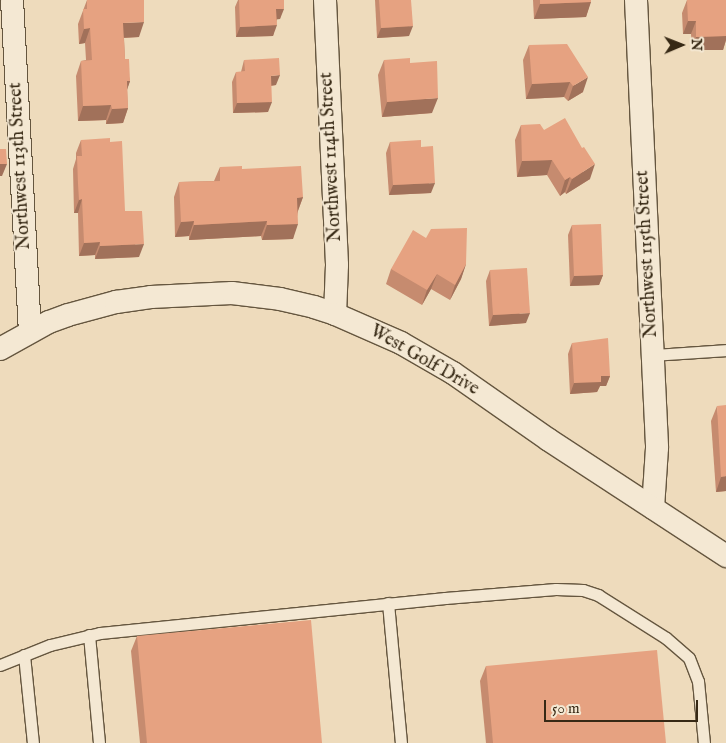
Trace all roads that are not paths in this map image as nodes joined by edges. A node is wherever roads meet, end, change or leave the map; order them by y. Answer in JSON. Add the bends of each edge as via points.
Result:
{"nodes":[{"id":1,"x":12,"y":0,"type":"edge"},
{"id":2,"x":325,"y":0,"type":"edge"},
{"id":3,"x":636,"y":0,"type":"edge"},
{"id":4,"x":335,"y":314,"type":"junction"},
{"id":5,"x":30,"y":332,"type":"junction"},
{"id":6,"x":0,"y":349,"type":"edge"},
{"id":7,"x":726,"y":350,"type":"edge"},
{"id":8,"x":653,"y":355,"type":"junction"},
{"id":9,"x":653,"y":508,"type":"junction"},
{"id":10,"x":726,"y":556,"type":"edge"},
{"id":11,"x":388,"y":603,"type":"junction"},
{"id":12,"x":89,"y":635,"type":"junction"},
{"id":13,"x":24,"y":655,"type":"junction"},
{"id":14,"x":0,"y":666,"type":"edge"},
{"id":15,"x":33,"y":743,"type":"edge"},
{"id":16,"x":99,"y":743,"type":"edge"},
{"id":17,"x":401,"y":743,"type":"edge"},
{"id":18,"x":704,"y":743,"type":"edge"}],
"edges":[{"from":1,"to":5,"type":"street","name":"Northwest 113th Street"},
{"from":2,"to":4,"type":"street","name":"Northwest 114th Street","via":[[337,265]]},
{"from":3,"to":8,"type":"street","name":"Northwest 115th Street"},
{"from":4,"to":5,"type":"street","name":"West Golf Drive","via":[[248,294],[171,296],[89,308]]},
{"from":4,"to":9,"type":"street","name":"West Golf Drive","via":[[400,343],[453,374]]},
{"from":5,"to":6,"type":"street","name":"West Golf Drive"},
{"from":7,"to":8,"type":"lane"},
{"from":8,"to":9,"type":"street","name":"Northwest 115th Street","via":[[658,448]]},
{"from":9,"to":10,"type":"street","name":"West Golf Drive"},
{"from":11,"to":12,"type":"lane"},
{"from":11,"to":17,"type":"lane"},
{"from":11,"to":18,"type":"lane","via":[[566,589],[598,595],[674,644],[689,658],[698,681]]},
{"from":12,"to":13,"type":"lane"},
{"from":12,"to":16,"type":"lane"},
{"from":13,"to":14,"type":"lane"},
{"from":13,"to":15,"type":"lane"}]}
